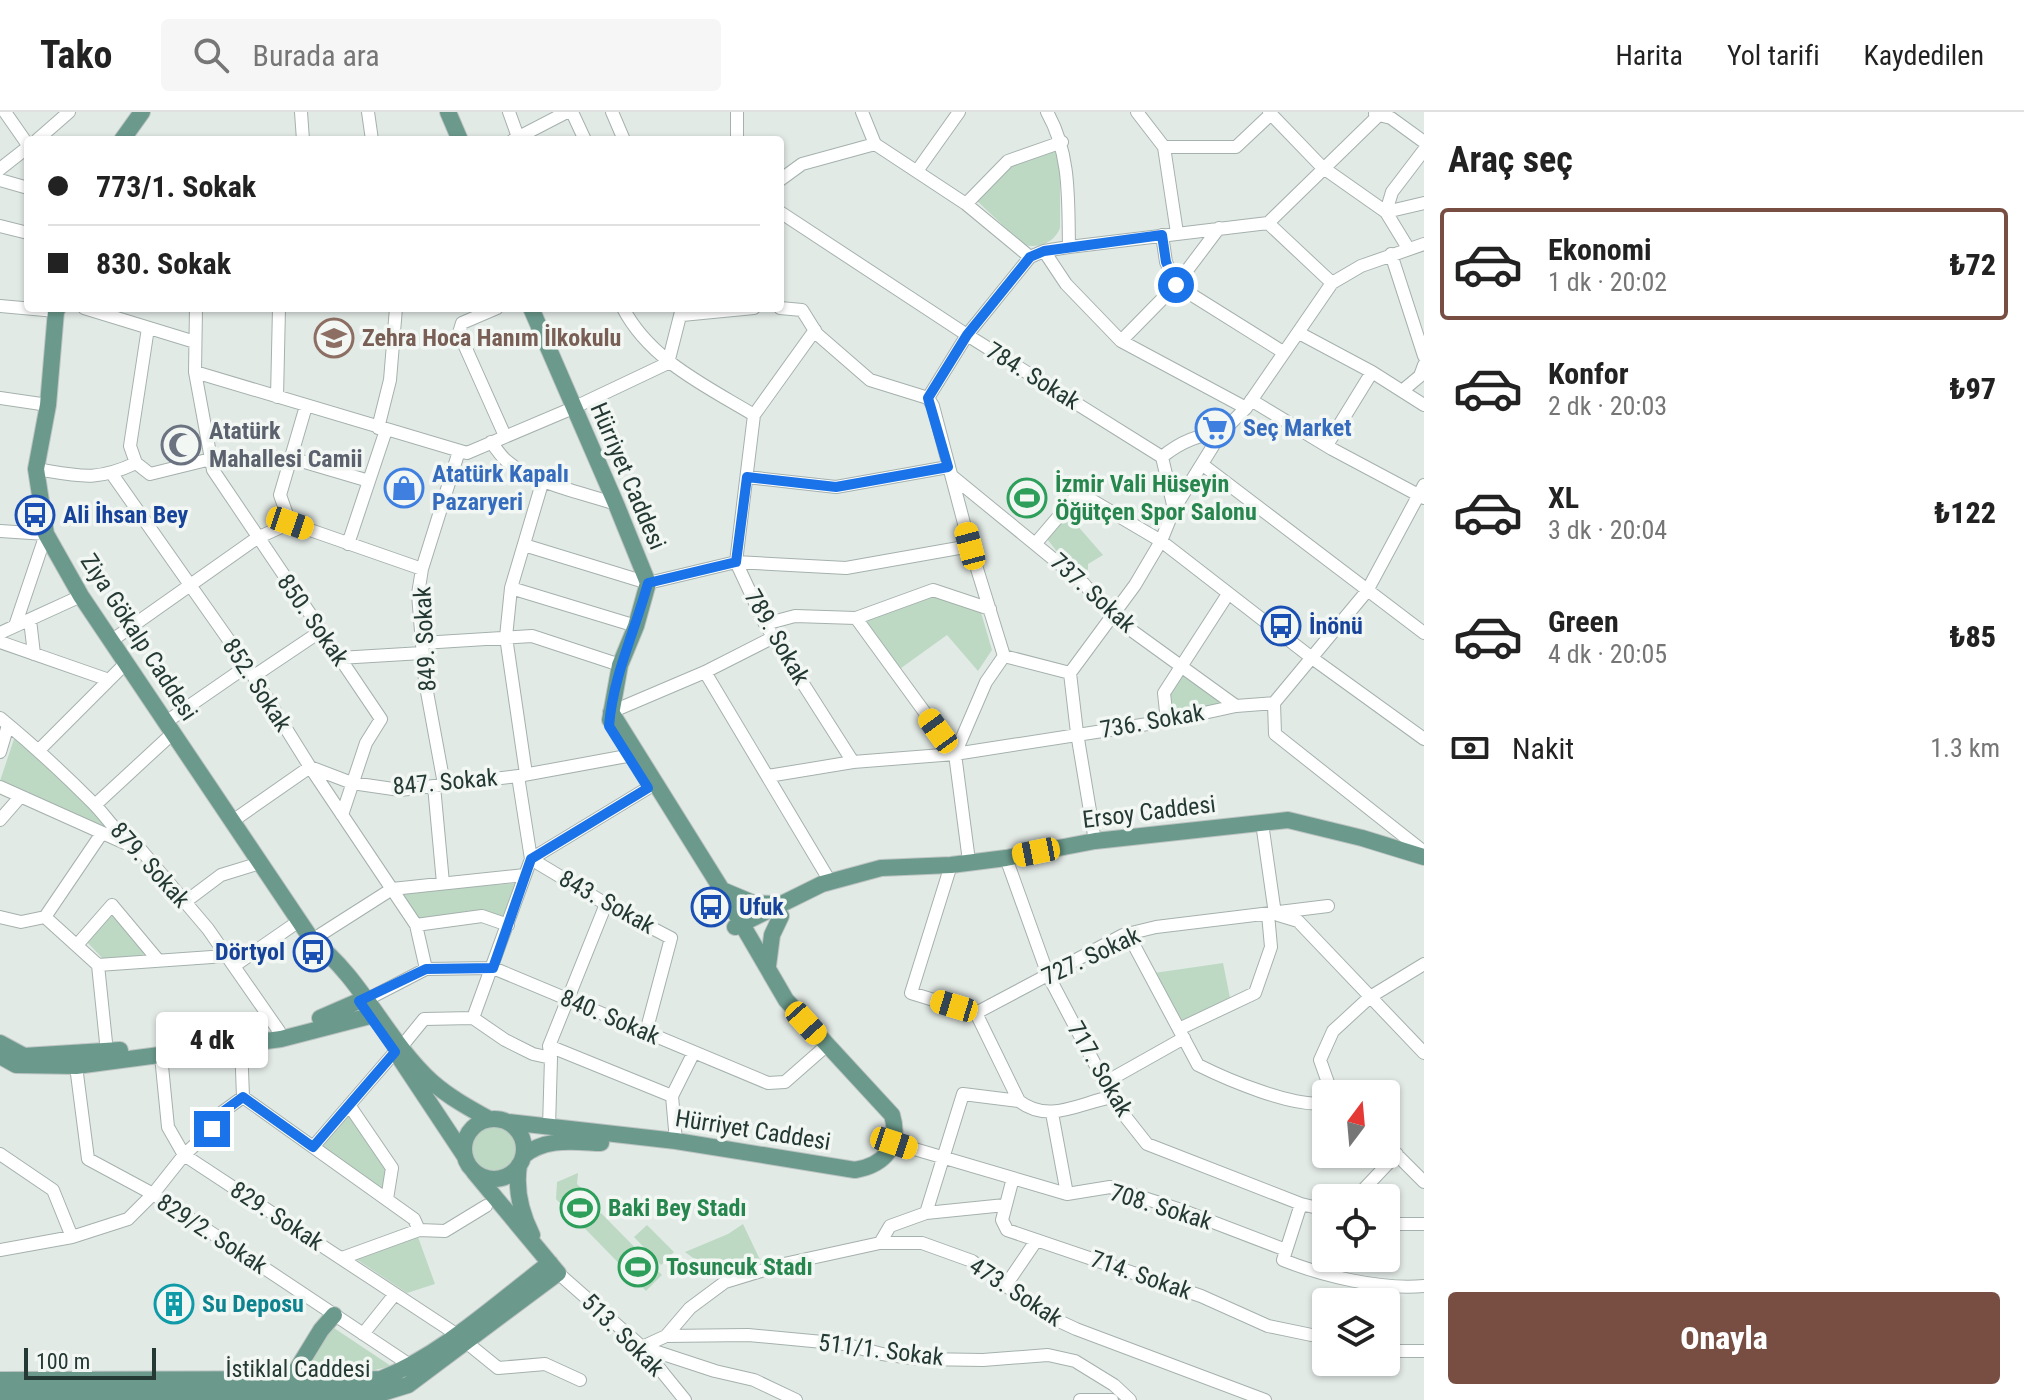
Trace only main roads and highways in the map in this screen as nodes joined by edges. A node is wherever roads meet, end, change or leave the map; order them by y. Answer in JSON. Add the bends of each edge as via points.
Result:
{"nodes":[{"id":1,"x":142,"y":112,"type":"edge"},
{"id":2,"x":448,"y":112,"type":"edge"},
{"id":3,"x":125,"y":136,"type":"edge"},
{"id":4,"x":458,"y":136,"type":"edge"},
{"id":5,"x":57,"y":312,"type":"edge"},
{"id":6,"x":533,"y":312,"type":"edge"},
{"id":7,"x":611,"y":712,"type":"junction"},
{"id":8,"x":1424,"y":854,"type":"edge"},
{"id":9,"x":722,"y":890,"type":"junction"},
{"id":10,"x":781,"y":909,"type":"junction"},
{"id":11,"x":740,"y":931,"type":"junction"},
{"id":12,"x":768,"y":966,"type":"junction"},
{"id":13,"x":786,"y":1000,"type":"junction"},
{"id":14,"x":368,"y":1008,"type":"junction"},
{"id":15,"x":0,"y":1043,"type":"edge"},
{"id":16,"x":402,"y":1054,"type":"junction"},
{"id":17,"x":0,"y":1056,"type":"edge"},
{"id":18,"x":489,"y":1119,"type":"junction"},
{"id":19,"x":508,"y":1122,"type":"junction"},
{"id":20,"x":648,"y":1140,"type":"junction"},
{"id":21,"x":464,"y":1155,"type":"junction"},
{"id":22,"x":521,"y":1161,"type":"junction"},
{"id":23,"x":474,"y":1172,"type":"junction"},
{"id":24,"x":554,"y":1268,"type":"junction"},
{"id":25,"x":334,"y":1315,"type":"road end"},
{"id":26,"x":460,"y":1339,"type":"junction"},
{"id":27,"x":291,"y":1379,"type":"junction"},
{"id":28,"x":0,"y":1380,"type":"edge"},
{"id":29,"x":0,"y":1394,"type":"edge"}],
"edges":[{"from":1,"to":3,"type":"main road"},
{"from":2,"to":4,"type":"main road"},
{"from":5,"to":14,"type":"main road","name":"Ziya Gökalp Caddesi","via":[[36,469],[46,534],[81,596],[299,921]]},
{"from":6,"to":7,"type":"main road","name":"Hürriyet Caddesi","via":[[648,583],[620,665]]},
{"from":7,"to":9,"type":"main road","name":"Hürriyet Caddesi"},
{"from":7,"to":11,"type":"main road","name":"Hürriyet Caddesi","via":[[609,726]]},
{"from":8,"to":10,"type":"main road","name":"Ersoy Caddesi","via":[[1288,820],[1095,841],[951,865],[881,868],[822,884]]},
{"from":9,"to":10,"type":"main road","name":"Ersoy Caddesi"},
{"from":9,"to":11,"type":"main road","name":"Hürriyet Caddesi"},
{"from":10,"to":11,"type":"main road","name":"Ersoy Caddesi"},
{"from":10,"to":12,"type":"main road"},
{"from":11,"to":12,"type":"main road","name":"Hürriyet Caddesi"},
{"from":11,"to":13,"type":"main road","name":"Hürriyet Caddesi","via":[[772,992]]},
{"from":12,"to":13,"type":"main road","name":"Hürriyet Caddesi"},
{"from":13,"to":20,"type":"main road","name":"Hürriyet Caddesi","via":[[892,1115],[894,1143],[884,1159],[855,1170]]},
{"from":14,"to":15,"type":"main road","via":[[279,1031],[107,1052],[24,1056]]},
{"from":14,"to":16,"type":"main road","name":"Ziya Gökalp Caddesi"},
{"from":14,"to":17,"type":"main road","via":[[281,1039],[161,1056],[76,1066],[16,1065]]},
{"from":16,"to":18,"type":"main road","via":[[431,1081]]},
{"from":16,"to":21,"type":"main road"},
{"from":18,"to":19,"type":"main road"},
{"from":18,"to":21,"type":"main road","via":[[466,1136]]},
{"from":19,"to":20,"type":"main road"},
{"from":19,"to":22,"type":"main road","via":[[521,1137]]},
{"from":20,"to":22,"type":"main road","via":[[547,1143],[531,1149]]},
{"from":21,"to":23,"type":"main road"},
{"from":22,"to":23,"type":"main road","via":[[503,1177]]},
{"from":22,"to":24,"type":"main road","via":[[517,1177],[525,1221]]},
{"from":23,"to":24,"type":"main road"},
{"from":24,"to":26,"type":"main road","name":"İstiklal Caddesi"},
{"from":25,"to":27,"type":"main road"},
{"from":26,"to":27,"type":"main road","name":"İstiklal Caddesi","via":[[381,1379]]},
{"from":26,"to":29,"type":"main road","name":"İstiklal Caddesi","via":[[408,1385],[379,1394]]},
{"from":27,"to":28,"type":"main road","name":"İstiklal Caddesi"}]}
